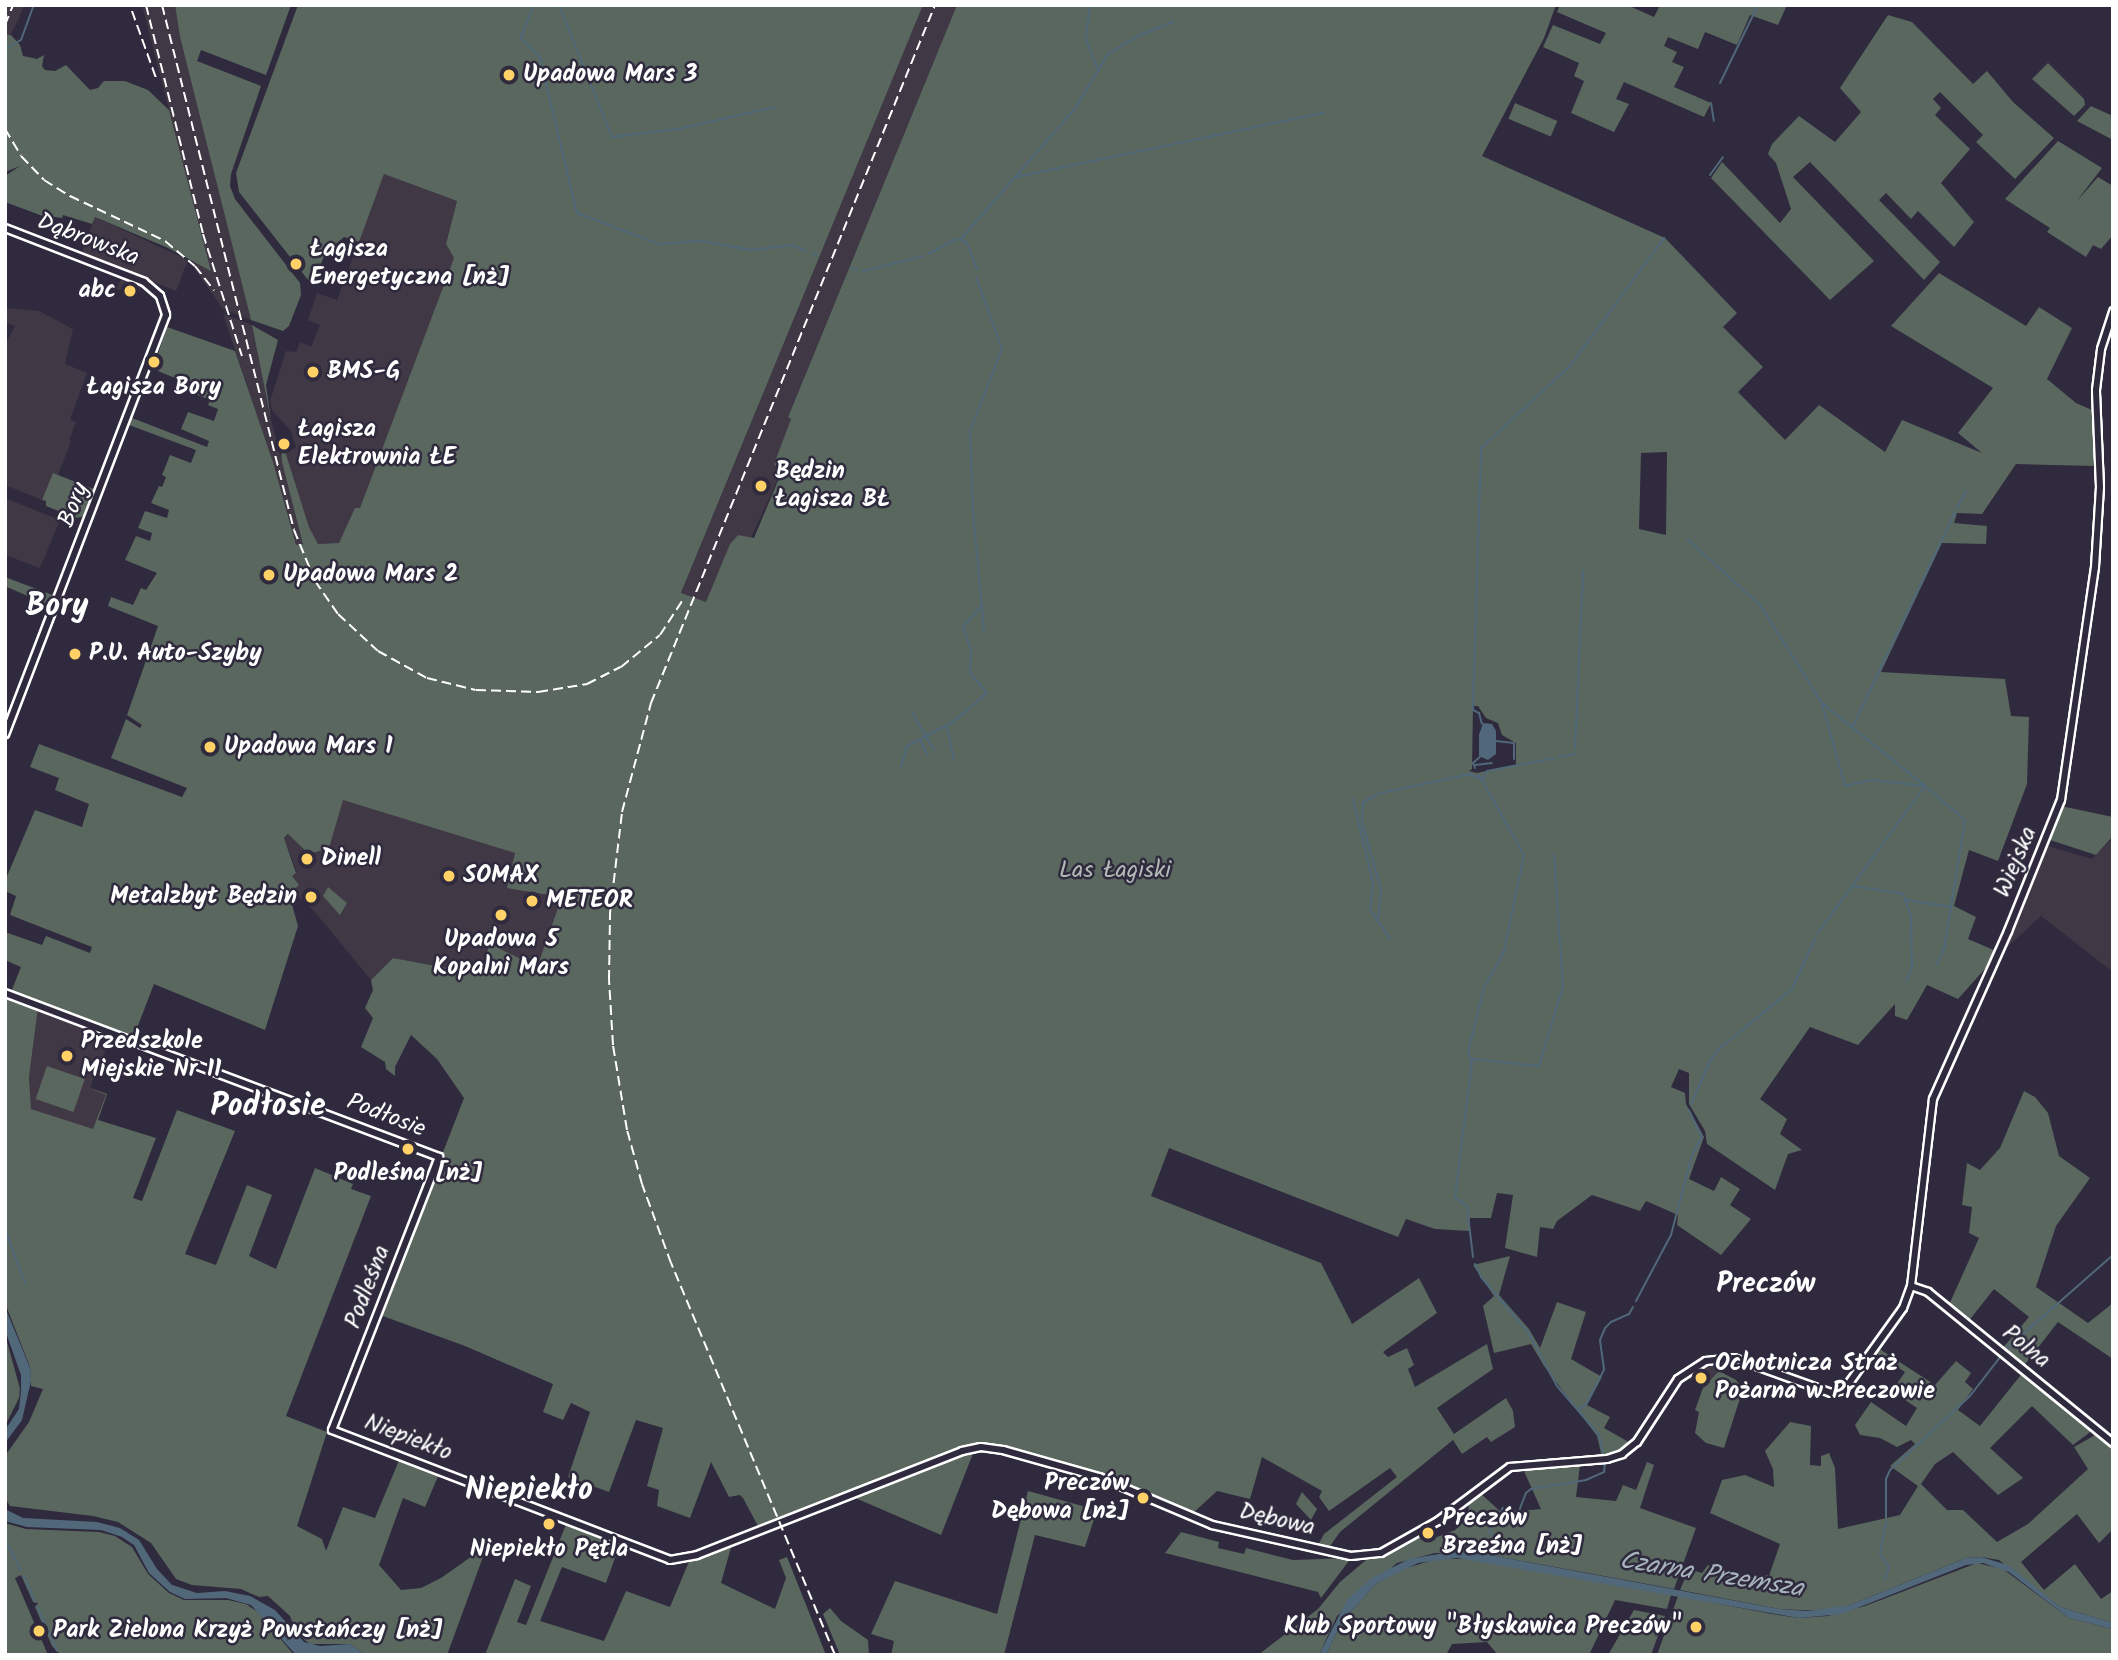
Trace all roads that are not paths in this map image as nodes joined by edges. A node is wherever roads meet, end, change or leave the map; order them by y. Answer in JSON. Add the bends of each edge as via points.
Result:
{"nodes":[{"id":1,"x":5,"y":228,"type":"edge"},
{"id":2,"x":156,"y":290,"type":"joint"},
{"id":3,"x":2113,"y":311,"type":"edge"},
{"id":4,"x":5,"y":734,"type":"edge"},
{"id":5,"x":5,"y":993,"type":"edge"},
{"id":6,"x":439,"y":1157,"type":"joint"},
{"id":7,"x":1911,"y":1286,"type":"junction"},
{"id":8,"x":1720,"y":1357,"type":"joint"},
{"id":9,"x":332,"y":1430,"type":"joint"},
{"id":10,"x":2113,"y":1443,"type":"edge"},
{"id":11,"x":745,"y":1536,"type":"joint"}],
"edges":[{"from":1,"to":2,"type":"street","name":"Dąbrowska"},
{"from":2,"to":4,"type":"street","name":"Bory","via":[[165,306],[164,326]]},
{"from":3,"to":7,"type":"street","name":"Wiejska","via":[[2101,349],[2096,390],[2100,487],[2095,567],[2062,800],[1933,1099]]},
{"from":5,"to":6,"type":"street","name":"Podłosie"},
{"from":6,"to":9,"type":"street","name":"Podleśna"},
{"from":7,"to":8,"type":"street","name":"Wiejska","via":[[1879,1343],[1849,1386],[1839,1392],[1741,1359]]},
{"from":7,"to":10,"type":"street","name":"Polna","via":[[1928,1292]]},
{"from":8,"to":11,"type":"street","name":"Dębowa","via":[[1698,1364],[1678,1379],[1637,1442],[1622,1454],[1510,1467],[1420,1532],[1366,1557],[1212,1525],[1098,1477],[986,1447],[961,1451]]},
{"from":9,"to":11,"type":"street","name":"Niepiekło","via":[[666,1559],[691,1557]]}]}
